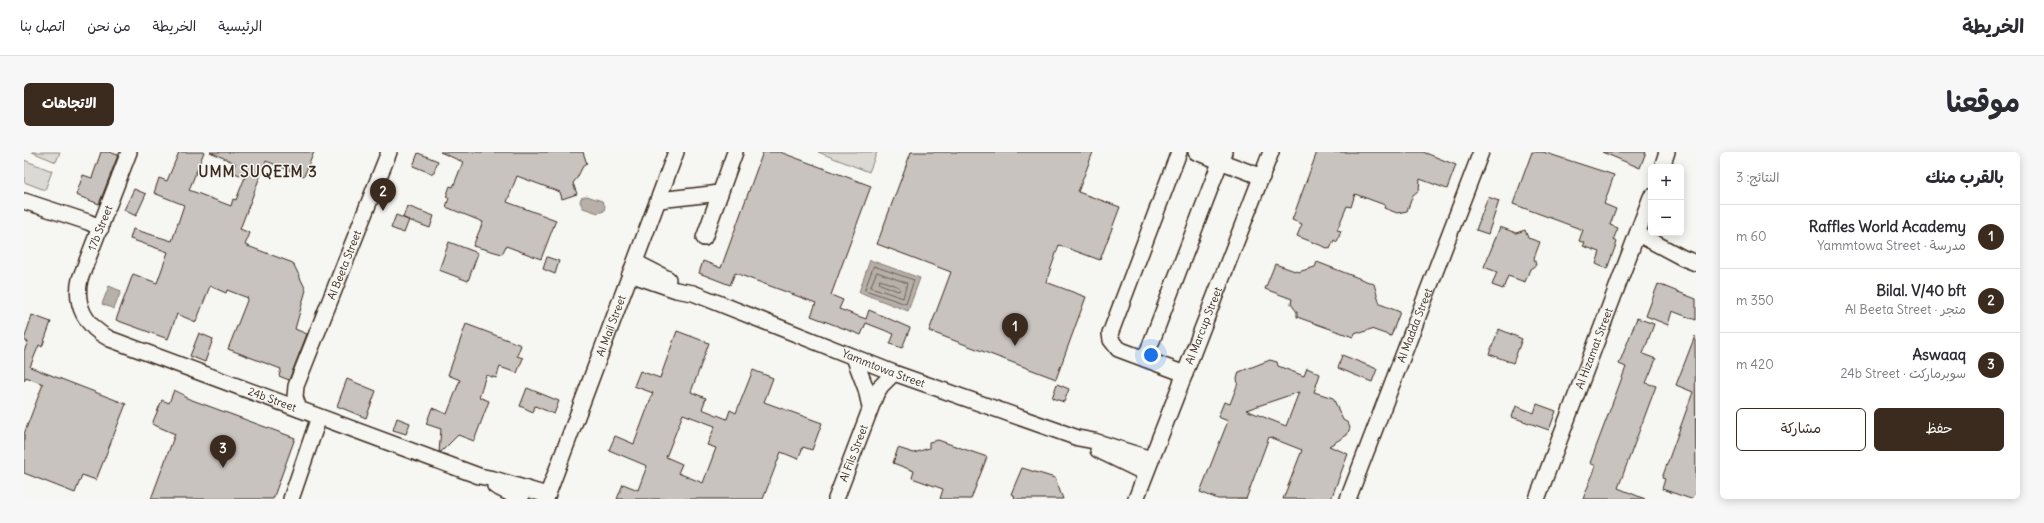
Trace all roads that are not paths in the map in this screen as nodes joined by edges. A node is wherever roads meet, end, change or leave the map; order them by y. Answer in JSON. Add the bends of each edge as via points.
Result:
{"nodes":[{"id":1,"x":129,"y":152,"type":"edge"},
{"id":2,"x":389,"y":152,"type":"edge"},
{"id":3,"x":676,"y":152,"type":"edge"},
{"id":4,"x":735,"y":152,"type":"edge"},
{"id":5,"x":1179,"y":152,"type":"edge"},
{"id":6,"x":1196,"y":152,"type":"edge"},
{"id":7,"x":1271,"y":152,"type":"edge"},
{"id":8,"x":1481,"y":152,"type":"edge"},
{"id":9,"x":1667,"y":152,"type":"edge"},
{"id":10,"x":1222,"y":156,"type":"edge"},
{"id":11,"x":1663,"y":164,"type":"edge"},
{"id":12,"x":1262,"y":176,"type":"junction"},
{"id":13,"x":720,"y":194,"type":"junction"},
{"id":14,"x":659,"y":200,"type":"junction"},
{"id":15,"x":1650,"y":200,"type":"edge"},
{"id":16,"x":24,"y":201,"type":"edge"},
{"id":17,"x":101,"y":228,"type":"junction"},
{"id":18,"x":704,"y":238,"type":"dead end"},
{"id":19,"x":1636,"y":240,"type":"junction"},
{"id":20,"x":1689,"y":260,"type":"edge"},
{"id":21,"x":632,"y":268,"type":"junction"},
{"id":22,"x":80,"y":306,"type":"joint"},
{"id":23,"x":854,"y":357,"type":"junction"},
{"id":24,"x":1145,"y":359,"type":"junction"},
{"id":25,"x":894,"y":373,"type":"junction"},
{"id":26,"x":1185,"y":374,"type":"junction"},
{"id":27,"x":299,"y":378,"type":"junction"},
{"id":28,"x":263,"y":396,"type":"junction"},
{"id":29,"x":870,"y":407,"type":"junction"},
{"id":30,"x":299,"y":410,"type":"junction"},
{"id":31,"x":319,"y":417,"type":"junction"},
{"id":32,"x":1148,"y":466,"type":"junction"},
{"id":33,"x":479,"y":476,"type":"junction"},
{"id":34,"x":546,"y":497,"type":"edge"},
{"id":35,"x":291,"y":499,"type":"edge"},
{"id":36,"x":521,"y":499,"type":"edge"},
{"id":37,"x":836,"y":499,"type":"edge"},
{"id":38,"x":1136,"y":499,"type":"edge"},
{"id":39,"x":1348,"y":499,"type":"edge"},
{"id":40,"x":1537,"y":499,"type":"edge"}],
"edges":[{"from":1,"to":17,"type":"street","name":"17b Street"},
{"from":2,"to":27,"type":"street","name":"Al Beeta Street"},
{"from":3,"to":14,"type":"street","name":"Al Mail Street"},
{"from":4,"to":13,"type":"street"},
{"from":5,"to":24,"type":"street","via":[[1110,334],[1118,349]]},
{"from":6,"to":10,"type":"street"},
{"from":7,"to":12,"type":"street","name":"Al Marcup Street"},
{"from":8,"to":39,"type":"street","name":"Al Madda Street"},
{"from":9,"to":11,"type":"street"},
{"from":10,"to":12,"type":"street"},
{"from":10,"to":24,"type":"street"},
{"from":12,"to":26,"type":"street","name":"Al Marcup Street"},
{"from":13,"to":14,"type":"street"},
{"from":13,"to":18,"type":"street"},
{"from":14,"to":21,"type":"street","name":"Al Mail Street"},
{"from":15,"to":19,"type":"street","name":"Al Hizamat Street"},
{"from":16,"to":17,"type":"street"},
{"from":17,"to":22,"type":"street","name":"17b Street","via":[[80,278]]},
{"from":19,"to":20,"type":"street","via":[[1668,256]]},
{"from":19,"to":40,"type":"street","name":"Al Hizamat Street"},
{"from":21,"to":23,"type":"street","name":"Yammtowa Street"},
{"from":21,"to":34,"type":"street","name":"Al Mail Street"},
{"from":22,"to":28,"type":"street","name":"24b Street","via":[[88,322],[102,335]]},
{"from":23,"to":25,"type":"street","name":"Yammtowa Street"},
{"from":23,"to":29,"type":"street"},
{"from":24,"to":26,"type":"street"},
{"from":25,"to":29,"type":"street","name":"Al Fils Street","via":[[878,390]]},
{"from":25,"to":32,"type":"street","name":"Yammtowa Street","via":[[1078,438],[1101,452]]},
{"from":26,"to":32,"type":"street","name":"Al Marcup Street"},
{"from":27,"to":28,"type":"street","via":[[286,389]]},
{"from":27,"to":30,"type":"street","name":"Al Beeta Street","via":[[295,391]]},
{"from":28,"to":30,"type":"street","name":"24b Street"},
{"from":29,"to":37,"type":"street","name":"Al Fils Street"},
{"from":30,"to":31,"type":"street","name":"24b Street"},
{"from":31,"to":33,"type":"street","name":"24b Street"},
{"from":31,"to":35,"type":"street"},
{"from":32,"to":38,"type":"street","name":"Al Marcup Street"},
{"from":33,"to":34,"type":"street","name":"24b Street"},
{"from":33,"to":36,"type":"street","name":"24b Street"}]}
